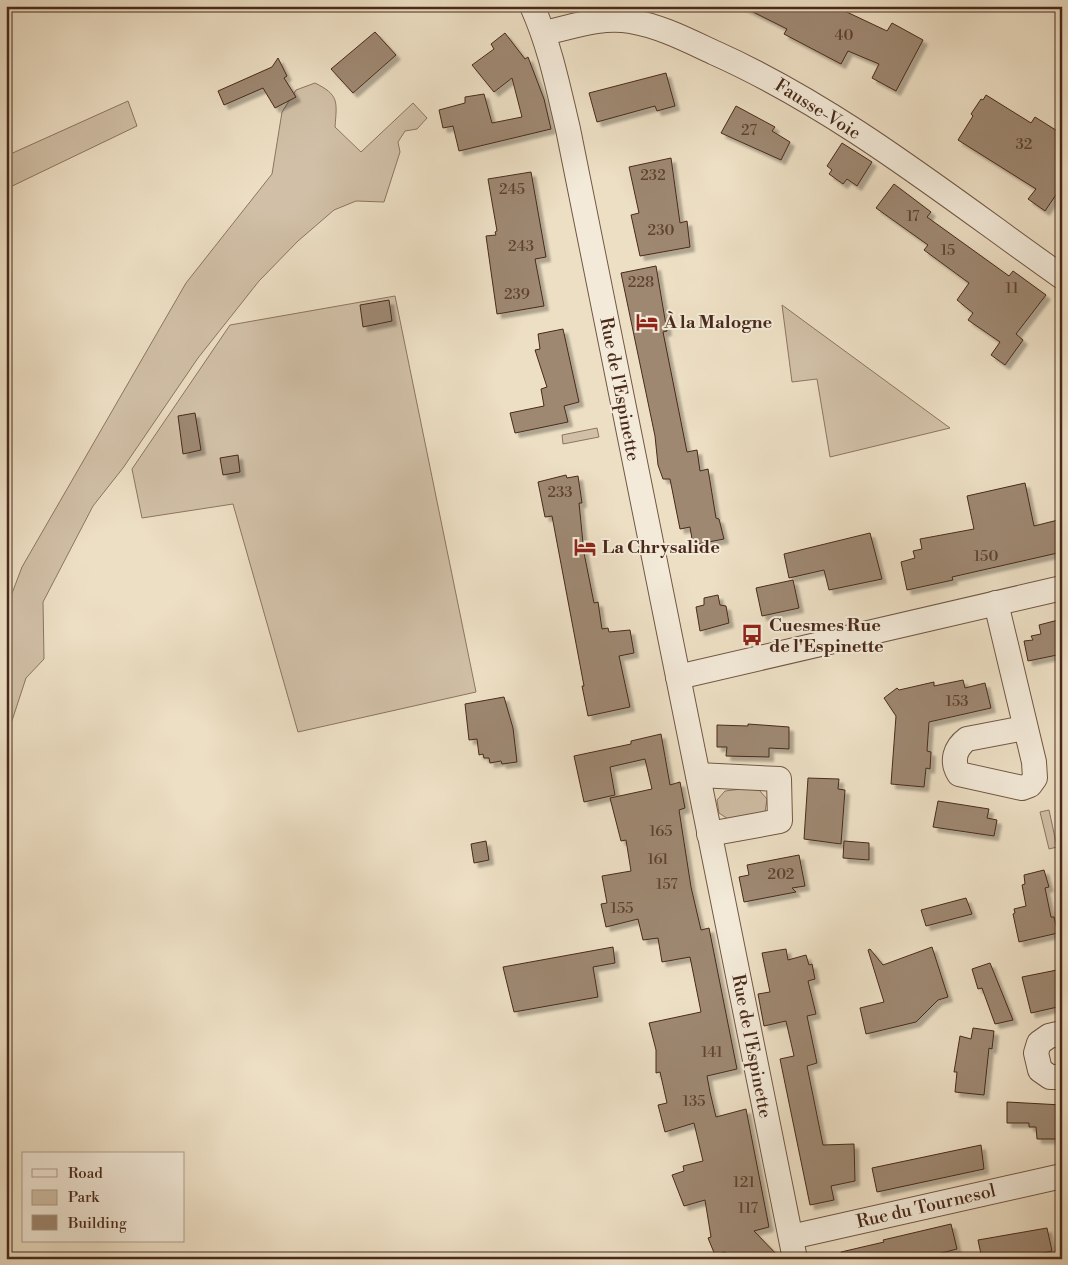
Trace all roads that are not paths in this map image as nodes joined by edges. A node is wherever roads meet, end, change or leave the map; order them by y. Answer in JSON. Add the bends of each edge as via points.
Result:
{"nodes":[{"id":1,"x":532,"y":6,"type":"edge"},
{"id":2,"x":544,"y":33,"type":"junction"},
{"id":3,"x":1062,"y":277,"type":"edge"},
{"id":4,"x":1062,"y":588,"type":"edge"},
{"id":5,"x":996,"y":603,"type":"junction"},
{"id":6,"x":678,"y":676,"type":"junction"},
{"id":7,"x":1025,"y":728,"type":"dead end"},
{"id":8,"x":698,"y":775,"type":"junction"},
{"id":9,"x":709,"y":834,"type":"junction"},
{"id":10,"x":1062,"y":1033,"type":"edge"},
{"id":11,"x":1062,"y":1077,"type":"edge"},
{"id":12,"x":1062,"y":1176,"type":"edge"},
{"id":13,"x":793,"y":1248,"type":"edge"}],
"edges":[{"from":1,"to":2,"type":"street","name":"Rue de l'Espinette"},
{"from":2,"to":3,"type":"street","name":"Fausse-Voie","via":[[598,21],[628,21],[669,33],[761,73],[872,143]]},
{"from":2,"to":6,"type":"street","name":"Rue de l'Espinette","via":[[568,129]]},
{"from":4,"to":5,"type":"street"},
{"from":5,"to":6,"type":"street"},
{"from":5,"to":7,"type":"street"},
{"from":6,"to":8,"type":"street","name":"Rue de l'Espinette"},
{"from":8,"to":9,"type":"street","name":"Rue de l'Espinette"},
{"from":8,"to":9,"type":"street","via":[[779,778],[780,821]]},
{"from":9,"to":13,"type":"street","name":"Rue de l'Espinette"},
{"from":10,"to":11,"type":"street","via":[[1039,1043],[1036,1053],[1040,1070],[1050,1077]]},
{"from":12,"to":13,"type":"street","name":"Rue du Tournesol"}]}
